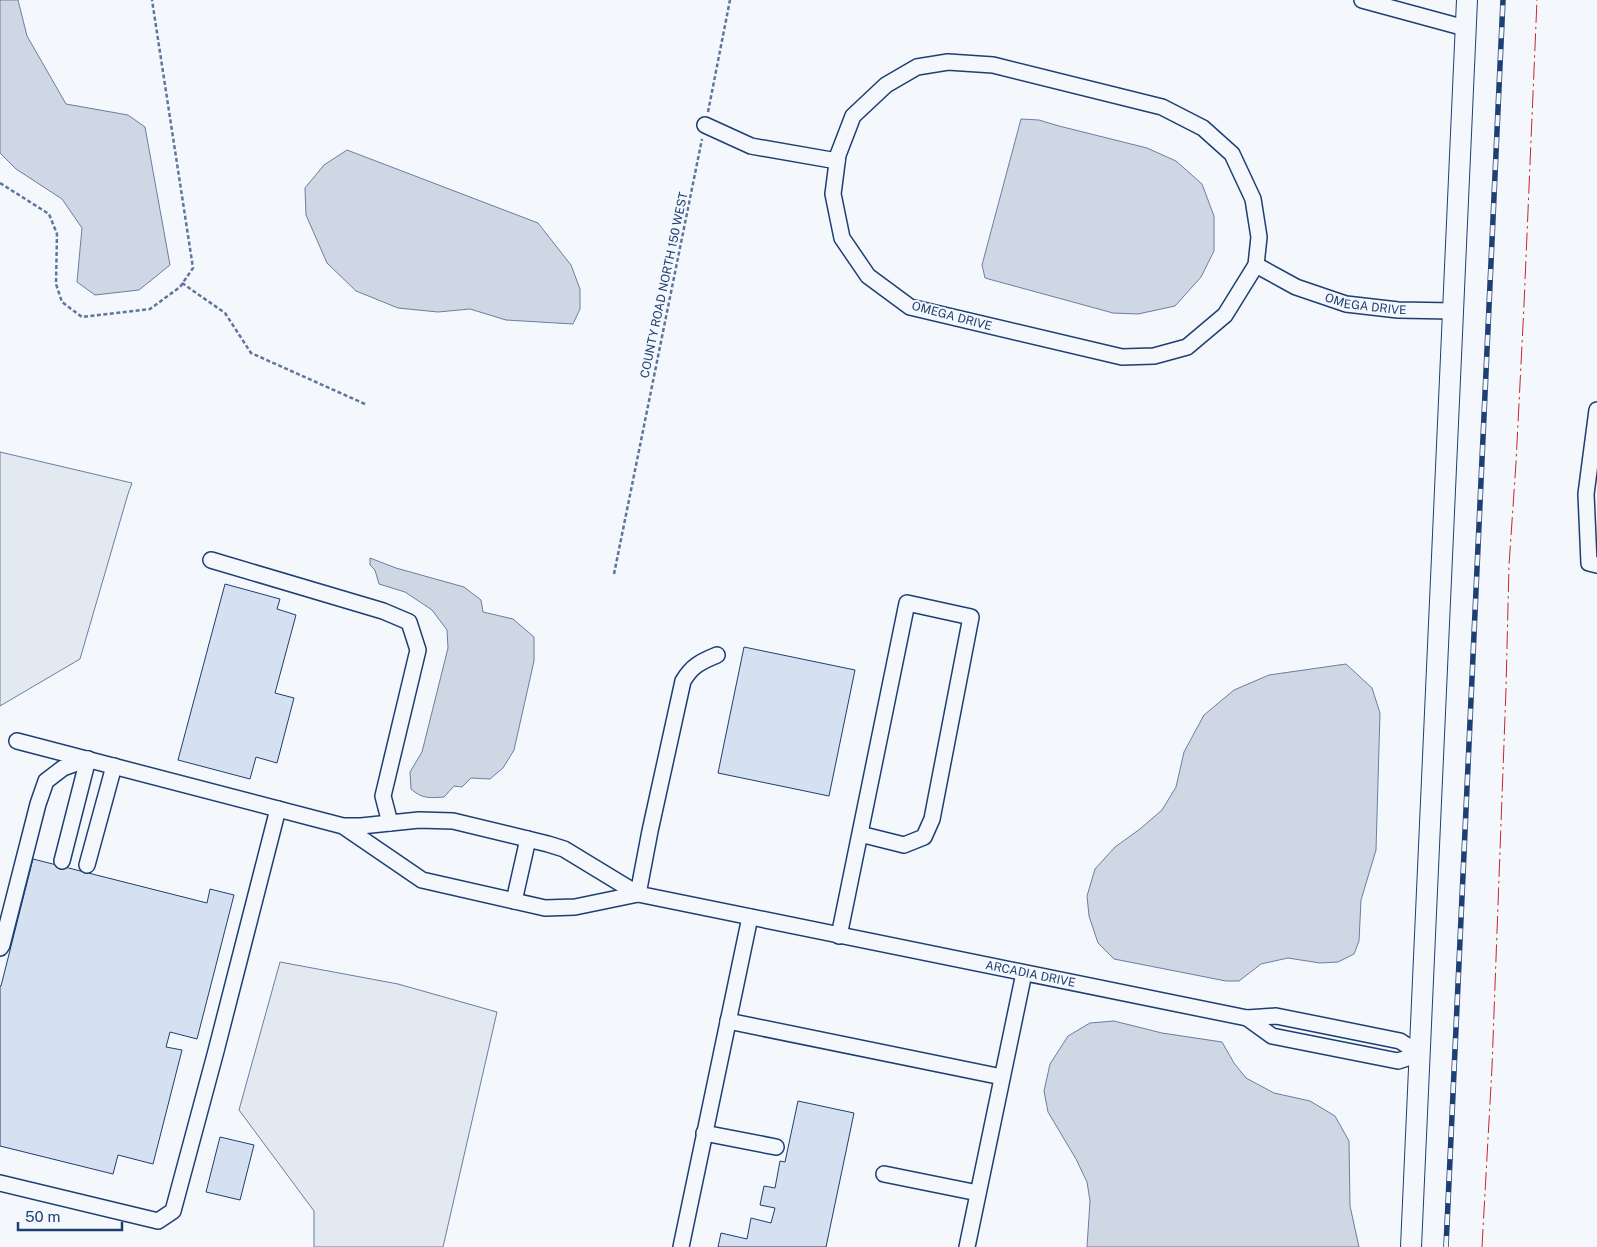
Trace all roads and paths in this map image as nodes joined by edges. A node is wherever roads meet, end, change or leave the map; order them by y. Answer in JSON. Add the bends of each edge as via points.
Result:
{"nodes":[{"id":1,"x":152,"y":0,"type":"edge"},
{"id":2,"x":730,"y":0,"type":"edge"},
{"id":3,"x":1362,"y":0,"type":"edge"},
{"id":4,"x":1467,"y":0,"type":"edge"},
{"id":5,"x":1466,"y":28,"type":"junction"},
{"id":6,"x":705,"y":125,"type":"junction"},
{"id":7,"x":837,"y":161,"type":"junction"},
{"id":8,"x":0,"y":183,"type":"edge"},
{"id":9,"x":1256,"y":265,"type":"junction"},
{"id":10,"x":182,"y":284,"type":"junction"},
{"id":11,"x":1453,"y":311,"type":"junction"},
{"id":12,"x":365,"y":404,"type":"dead end"},
{"id":13,"x":1597,"y":410,"type":"edge"},
{"id":14,"x":211,"y":560,"type":"dead end"},
{"id":15,"x":1597,"y":565,"type":"edge"},
{"id":16,"x":614,"y":574,"type":"dead end"},
{"id":17,"x":717,"y":655,"type":"dead end"},
{"id":18,"x":17,"y":740,"type":"dead end"},
{"id":19,"x":88,"y":759,"type":"junction"},
{"id":20,"x":114,"y":766,"type":"junction"},
{"id":21,"x":278,"y":809,"type":"junction"},
{"id":22,"x":390,"y":823,"type":"junction"},
{"id":23,"x":343,"y":826,"type":"junction"},
{"id":24,"x":860,"y":834,"type":"junction"},
{"id":25,"x":528,"y":839,"type":"junction"},
{"id":26,"x":62,"y":861,"type":"dead end"},
{"id":27,"x":87,"y":864,"type":"dead end"},
{"id":28,"x":638,"y":894,"type":"junction"},
{"id":29,"x":514,"y":901,"type":"junction"},
{"id":30,"x":750,"y":917,"type":"junction"},
{"id":31,"x":839,"y":936,"type":"junction"},
{"id":32,"x":0,"y":948,"type":"edge"},
{"id":33,"x":1024,"y":973,"type":"junction"},
{"id":34,"x":1247,"y":1018,"type":"junction"},
{"id":35,"x":728,"y":1021,"type":"junction"},
{"id":36,"x":1420,"y":1054,"type":"junction"},
{"id":37,"x":1002,"y":1077,"type":"junction"},
{"id":38,"x":704,"y":1133,"type":"junction"},
{"id":39,"x":776,"y":1147,"type":"dead end"},
{"id":40,"x":884,"y":1174,"type":"dead end"},
{"id":41,"x":0,"y":1183,"type":"edge"},
{"id":42,"x":978,"y":1193,"type":"junction"},
{"id":43,"x":681,"y":1247,"type":"edge"},
{"id":44,"x":967,"y":1247,"type":"edge"},
{"id":45,"x":1411,"y":1247,"type":"edge"}],
"edges":[{"from":1,"to":10,"type":"path","via":[[193,268]]},
{"from":2,"to":6,"type":"path","name":"COUNTY ROAD NORTH 150 WEST"},
{"from":3,"to":5,"type":"street"},
{"from":4,"to":5,"type":"main road"},
{"from":5,"to":11,"type":"main road"},
{"from":6,"to":7,"type":"street","via":[[751,146]]},
{"from":6,"to":16,"type":"path","name":"COUNTY ROAD NORTH 150 WEST"},
{"from":7,"to":9,"type":"street","name":"OMEGA DRIVE","via":[[833,194],[842,238],[868,276],[910,307],[1122,357],[1154,356],[1187,347],[1225,315]]},
{"from":7,"to":9,"type":"street","name":"OMEGA DRIVE","via":[[853,116],[886,85],[918,67],[948,62],[993,65],[1162,108],[1203,128],[1232,154],[1253,199],[1259,237]]},
{"from":8,"to":10,"type":"path","via":[[49,214],[57,234],[56,284],[62,302],[82,317],[150,309]]},
{"from":9,"to":11,"type":"street","name":"OMEGA DRIVE","via":[[1296,287],[1346,304],[1398,310]]},
{"from":10,"to":12,"type":"path","via":[[225,312],[251,353]]},
{"from":11,"to":36,"type":"main road"},
{"from":13,"to":15,"type":"street","via":[[1586,494],[1589,563]]},
{"from":14,"to":22,"type":"street","via":[[383,611],[409,622],[418,650],[383,796]]},
{"from":17,"to":28,"type":"street","via":[[690,670],[683,681]]},
{"from":18,"to":19,"type":"street"},
{"from":19,"to":20,"type":"street"},
{"from":19,"to":26,"type":"street"},
{"from":19,"to":32,"type":"street","via":[[63,768],[46,781]]},
{"from":20,"to":21,"type":"street"},
{"from":20,"to":27,"type":"street"},
{"from":21,"to":23,"type":"street"},
{"from":21,"to":41,"type":"street","via":[[173,1211],[158,1221]]},
{"from":22,"to":23,"type":"street"},
{"from":22,"to":25,"type":"street","via":[[453,821]]},
{"from":23,"to":29,"type":"street","via":[[422,880]]},
{"from":24,"to":24,"type":"street","via":[[907,603],[971,617],[932,819],[924,837],[904,845]]},
{"from":24,"to":31,"type":"street"},
{"from":25,"to":28,"type":"street","via":[[564,849]]},
{"from":25,"to":29,"type":"street"},
{"from":28,"to":29,"type":"street","via":[[575,907],[545,908]]},
{"from":28,"to":30,"type":"street","name":"ARCADIA DRIVE"},
{"from":30,"to":31,"type":"street","name":"ARCADIA DRIVE"},
{"from":30,"to":35,"type":"street"},
{"from":31,"to":33,"type":"street","name":"ARCADIA DRIVE"},
{"from":33,"to":34,"type":"street","name":"ARCADIA DRIVE"},
{"from":33,"to":37,"type":"street"},
{"from":34,"to":36,"type":"street","via":[[1276,1016],[1400,1041]]},
{"from":34,"to":36,"type":"street","name":"ARCADIA DRIVE","via":[[1272,1036],[1398,1061]]},
{"from":35,"to":37,"type":"street"},
{"from":35,"to":38,"type":"street"},
{"from":36,"to":45,"type":"main road"},
{"from":37,"to":42,"type":"street"},
{"from":38,"to":39,"type":"street"},
{"from":38,"to":43,"type":"street"},
{"from":40,"to":42,"type":"street"},
{"from":42,"to":44,"type":"street"}]}
